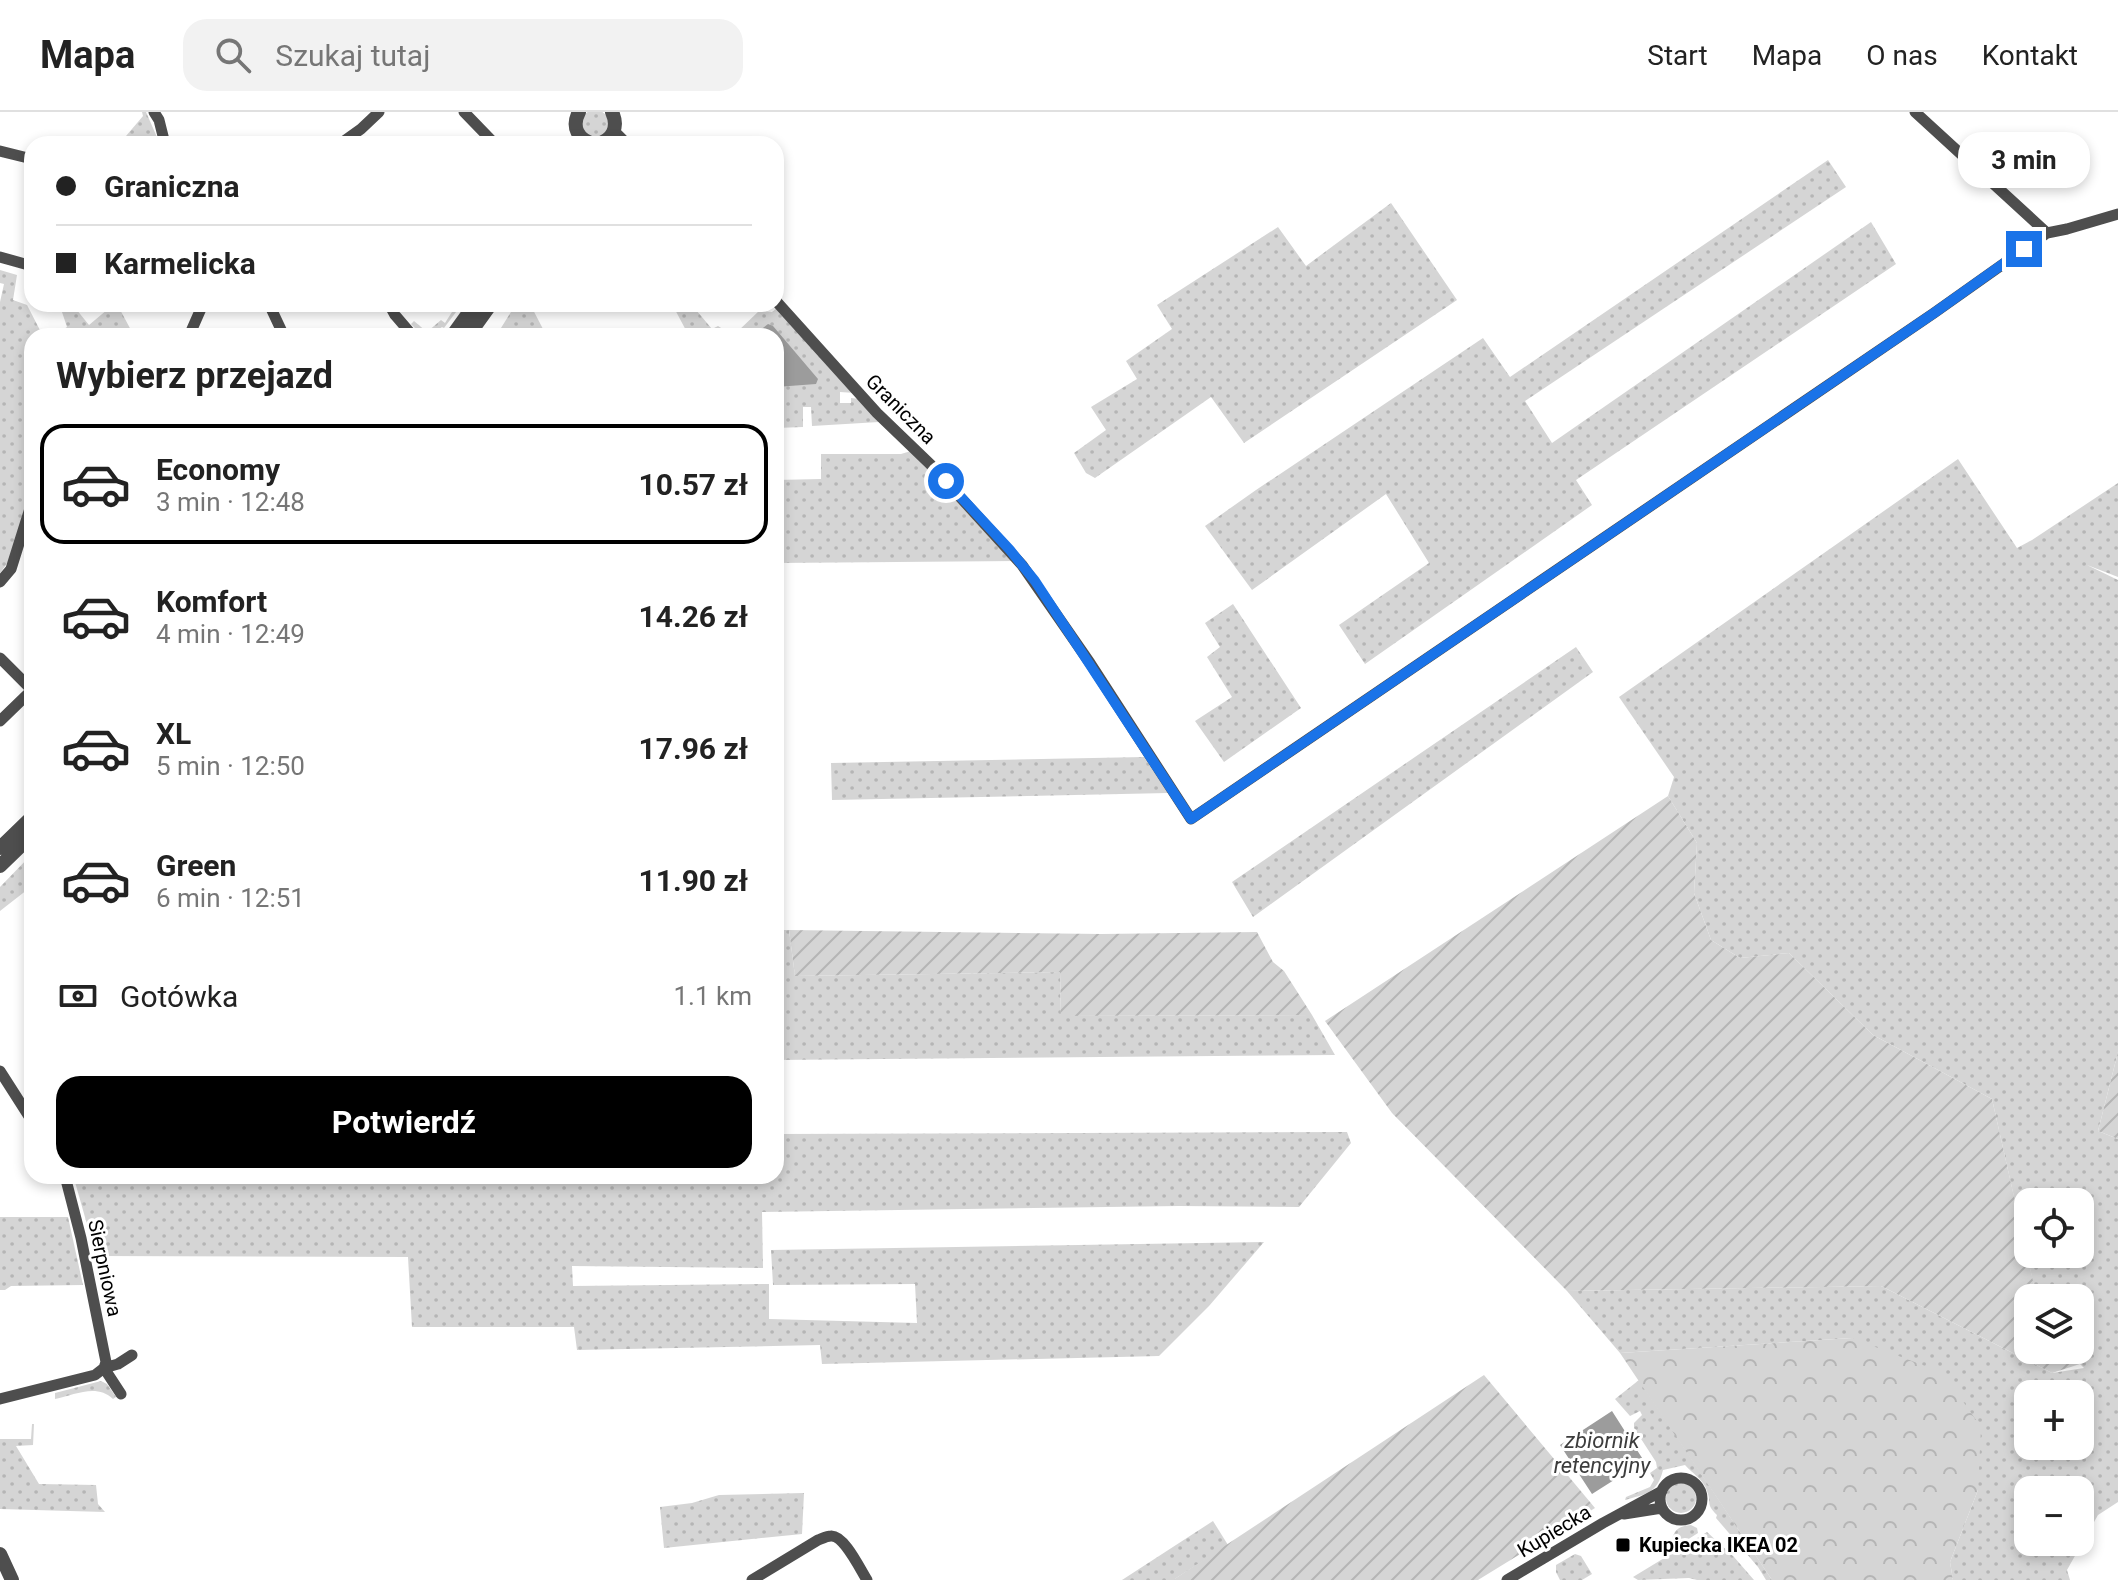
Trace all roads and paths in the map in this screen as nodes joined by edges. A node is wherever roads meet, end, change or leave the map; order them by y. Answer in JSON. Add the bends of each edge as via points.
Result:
{"nodes":[{"id":1,"x":154,"y":112,"type":"edge"},
{"id":2,"x":167,"y":112,"type":"edge"},
{"id":3,"x":379,"y":112,"type":"edge"},
{"id":4,"x":464,"y":112,"type":"edge"},
{"id":5,"x":579,"y":112,"type":"edge"},
{"id":6,"x":612,"y":112,"type":"edge"},
{"id":7,"x":1915,"y":112,"type":"edge"},
{"id":8,"x":161,"y":126,"type":"junction"},
{"id":9,"x":163,"y":136,"type":"edge"},
{"id":10,"x":351,"y":136,"type":"edge"},
{"id":11,"x":487,"y":136,"type":"edge"},
{"id":12,"x":577,"y":136,"type":"edge"},
{"id":13,"x":605,"y":136,"type":"edge"},
{"id":14,"x":0,"y":151,"type":"edge"},
{"id":15,"x":24,"y":157,"type":"edge"},
{"id":16,"x":2118,"y":214,"type":"edge"},
{"id":17,"x":2047,"y":233,"type":"junction"},
{"id":18,"x":0,"y":257,"type":"edge"},
{"id":19,"x":24,"y":264,"type":"edge"},
{"id":20,"x":784,"y":310,"type":"edge"},
{"id":21,"x":393,"y":312,"type":"edge"},
{"id":22,"x":477,"y":312,"type":"edge"},
{"id":23,"x":406,"y":328,"type":"edge"},
{"id":24,"x":460,"y":328,"type":"edge"},
{"id":25,"x":24,"y":528,"type":"edge"},
{"id":26,"x":0,"y":582,"type":"edge"},
{"id":27,"x":0,"y":658,"type":"edge"},
{"id":28,"x":24,"y":682,"type":"edge"},
{"id":29,"x":24,"y":698,"type":"edge"},
{"id":30,"x":0,"y":721,"type":"edge"},
{"id":31,"x":24,"y":825,"type":"edge"},
{"id":32,"x":24,"y":843,"type":"edge"},
{"id":33,"x":0,"y":848,"type":"edge"},
{"id":34,"x":0,"y":866,"type":"edge"},
{"id":35,"x":0,"y":1071,"type":"edge"},
{"id":36,"x":24,"y":1108,"type":"edge"},
{"id":37,"x":67,"y":1184,"type":"edge"},
{"id":38,"x":132,"y":1355,"type":"dead end"},
{"id":39,"x":104,"y":1368,"type":"junction"},
{"id":40,"x":121,"y":1394,"type":"dead end"},
{"id":41,"x":0,"y":1399,"type":"edge"},
{"id":42,"x":1662,"y":1491,"type":"junction"},
{"id":43,"x":1662,"y":1508,"type":"junction"},
{"id":44,"x":1619,"y":1514,"type":"junction"},
{"id":45,"x":0,"y":1554,"type":"edge"},
{"id":46,"x":12,"y":1580,"type":"edge"},
{"id":47,"x":752,"y":1580,"type":"edge"},
{"id":48,"x":867,"y":1580,"type":"edge"},
{"id":49,"x":1507,"y":1580,"type":"edge"}],
"edges":[{"from":1,"to":8,"type":"street"},
{"from":2,"to":8,"type":"street"},
{"from":3,"to":10,"type":"street"},
{"from":4,"to":11,"type":"street"},
{"from":5,"to":12,"type":"street"},
{"from":6,"to":13,"type":"street","via":[[615,121]]},
{"from":7,"to":17,"type":"street"},
{"from":8,"to":9,"type":"street"},
{"from":14,"to":15,"type":"street"},
{"from":16,"to":17,"type":"street"},
{"from":17,"to":20,"type":"street","name":"Graniczna","via":[[1191,819],[1022,565]]},
{"from":18,"to":19,"type":"street"},
{"from":21,"to":23,"type":"street"},
{"from":22,"to":24,"type":"street"},
{"from":25,"to":26,"type":"street","via":[[11,569]]},
{"from":27,"to":28,"type":"street"},
{"from":29,"to":30,"type":"street"},
{"from":31,"to":33,"type":"street"},
{"from":32,"to":34,"type":"street"},
{"from":35,"to":36,"type":"street"},
{"from":37,"to":39,"type":"street","name":"Sierpniowa"},
{"from":38,"to":39,"type":"street"},
{"from":39,"to":40,"type":"street"},
{"from":39,"to":41,"type":"street","via":[[95,1375]]},
{"from":42,"to":43,"type":"street"},
{"from":42,"to":43,"type":"street","via":[[1671,1480],[1685,1478],[1697,1485],[1702,1498],[1697,1512],[1686,1519],[1673,1518]]},
{"from":42,"to":44,"type":"street","name":"Kupiecka"},
{"from":43,"to":44,"type":"street","name":"Kupiecka"},
{"from":44,"to":49,"type":"street","name":"Kupiecka"},
{"from":45,"to":46,"type":"street"},
{"from":47,"to":48,"type":"street","via":[[818,1540],[834,1536]]}]}
